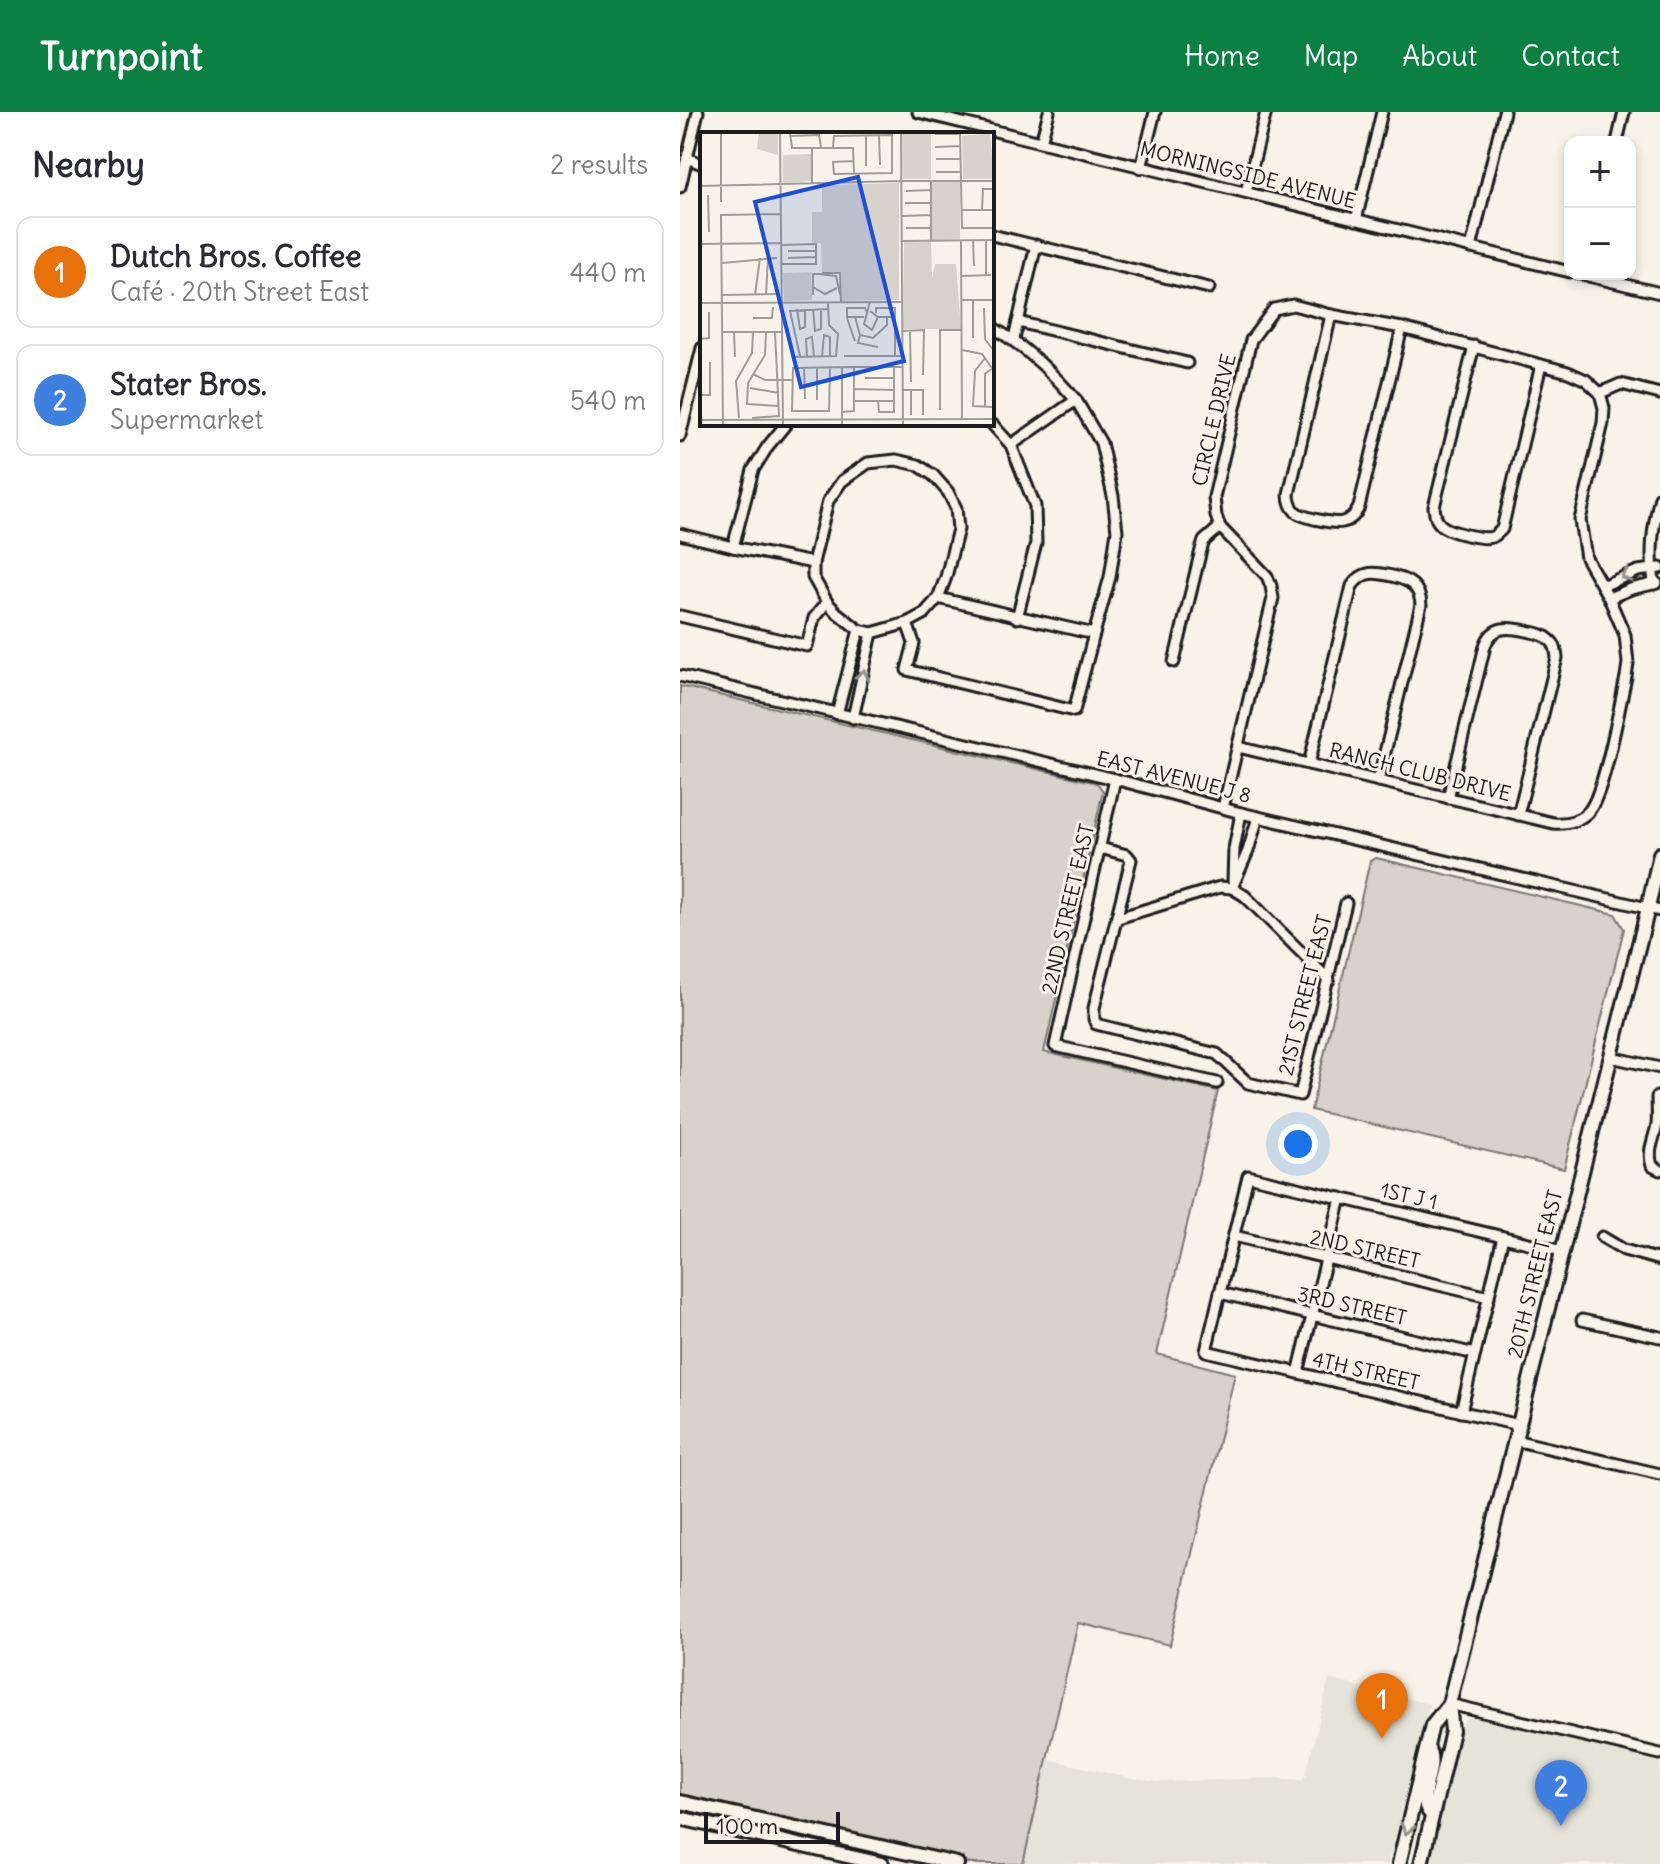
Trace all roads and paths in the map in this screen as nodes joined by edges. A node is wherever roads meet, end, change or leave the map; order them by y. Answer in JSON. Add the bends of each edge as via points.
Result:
{"nodes":[{"id":1,"x":698,"y":112,"type":"edge"},
{"id":2,"x":918,"y":112,"type":"edge"},
{"id":3,"x":1049,"y":112,"type":"edge"},
{"id":4,"x":1155,"y":112,"type":"edge"},
{"id":5,"x":1266,"y":112,"type":"edge"},
{"id":6,"x":1382,"y":112,"type":"edge"},
{"id":7,"x":1504,"y":112,"type":"edge"},
{"id":8,"x":1624,"y":112,"type":"edge"},
{"id":9,"x":1618,"y":136,"type":"edge"},
{"id":10,"x":1041,"y":142,"type":"junction"},
{"id":11,"x":687,"y":158,"type":"junction"},
{"id":12,"x":700,"y":163,"type":"edge"},
{"id":13,"x":1141,"y":168,"type":"junction"},
{"id":14,"x":680,"y":187,"type":"edge"},
{"id":15,"x":1246,"y":192,"type":"junction"},
{"id":16,"x":1356,"y":220,"type":"junction"},
{"id":17,"x":994,"y":235,"type":"edge"},
{"id":18,"x":1036,"y":245,"type":"junction"},
{"id":19,"x":1471,"y":248,"type":"junction"},
{"id":20,"x":1564,"y":271,"type":"edge"},
{"id":21,"x":1607,"y":280,"type":"edge"},
{"id":22,"x":1209,"y":288,"type":"dead end"},
{"id":23,"x":1660,"y":293,"type":"edge"},
{"id":24,"x":1331,"y":315,"type":"junction"},
{"id":25,"x":1018,"y":322,"type":"junction"},
{"id":26,"x":994,"y":328,"type":"edge"},
{"id":27,"x":1402,"y":328,"type":"junction"},
{"id":28,"x":1014,"y":339,"type":"junction"},
{"id":29,"x":1474,"y":346,"type":"junction"},
{"id":30,"x":1187,"y":363,"type":"dead end"},
{"id":31,"x":1541,"y":365,"type":"junction"},
{"id":32,"x":698,"y":384,"type":"edge"},
{"id":33,"x":1600,"y":393,"type":"junction"},
{"id":34,"x":1660,"y":394,"type":"edge"},
{"id":35,"x":1076,"y":400,"type":"junction"},
{"id":36,"x":784,"y":426,"type":"edge"},
{"id":37,"x":994,"y":426,"type":"edge"},
{"id":38,"x":680,"y":436,"type":"edge"},
{"id":39,"x":1011,"y":445,"type":"junction"},
{"id":40,"x":1660,"y":497,"type":"edge"},
{"id":41,"x":1220,"y":527,"type":"junction"},
{"id":42,"x":680,"y":534,"type":"edge"},
{"id":43,"x":733,"y":547,"type":"junction"},
{"id":44,"x":813,"y":563,"type":"junction"},
{"id":45,"x":1656,"y":568,"type":"edge"},
{"id":46,"x":1657,"y":583,"type":"edge"},
{"id":47,"x":1602,"y":586,"type":"junction"},
{"id":48,"x":938,"y":598,"type":"junction"},
{"id":49,"x":1609,"y":598,"type":"junction"},
{"id":50,"x":827,"y":602,"type":"junction"},
{"id":51,"x":680,"y":616,"type":"edge"},
{"id":52,"x":1017,"y":618,"type":"junction"},
{"id":53,"x":907,"y":623,"type":"junction"},
{"id":54,"x":859,"y":630,"type":"junction"},
{"id":55,"x":872,"y":633,"type":"junction"},
{"id":56,"x":1094,"y":634,"type":"junction"},
{"id":57,"x":1174,"y":662,"type":"dead end"},
{"id":58,"x":680,"y":676,"type":"edge"},
{"id":59,"x":837,"y":714,"type":"junction"},
{"id":60,"x":853,"y":718,"type":"junction"},
{"id":61,"x":1238,"y":747,"type":"junction"},
{"id":62,"x":1309,"y":764,"type":"junction"},
{"id":63,"x":1115,"y":779,"type":"junction"},
{"id":64,"x":1378,"y":781,"type":"junction"},
{"id":65,"x":1448,"y":798,"type":"junction"},
{"id":66,"x":1223,"y":808,"type":"junction"},
{"id":67,"x":1241,"y":813,"type":"junction"},
{"id":68,"x":1518,"y":815,"type":"junction"},
{"id":69,"x":1258,"y":817,"type":"junction"},
{"id":70,"x":1100,"y":848,"type":"junction"},
{"id":71,"x":1660,"y":854,"type":"edge"},
{"id":72,"x":1232,"y":888,"type":"junction"},
{"id":73,"x":1346,"y":903,"type":"dead end"},
{"id":74,"x":1654,"y":909,"type":"edge"},
{"id":75,"x":1118,"y":918,"type":"junction"},
{"id":76,"x":1329,"y":980,"type":"junction"},
{"id":77,"x":1611,"y":1057,"type":"junction"},
{"id":78,"x":1660,"y":1068,"type":"edge"},
{"id":79,"x":1217,"y":1083,"type":"dead end"},
{"id":80,"x":1657,"y":1097,"type":"dead end"},
{"id":81,"x":1660,"y":1170,"type":"edge"},
{"id":82,"x":1341,"y":1198,"type":"junction"},
{"id":83,"x":1234,"y":1236,"type":"junction"},
{"id":84,"x":1503,"y":1237,"type":"junction"},
{"id":85,"x":1602,"y":1237,"type":"dead end"},
{"id":86,"x":1562,"y":1251,"type":"junction"},
{"id":87,"x":1326,"y":1258,"type":"junction"},
{"id":88,"x":1660,"y":1260,"type":"edge"},
{"id":89,"x":1220,"y":1293,"type":"junction"},
{"id":90,"x":1489,"y":1297,"type":"junction"},
{"id":91,"x":1311,"y":1315,"type":"junction"},
{"id":92,"x":1582,"y":1320,"type":"dead end"},
{"id":93,"x":1660,"y":1337,"type":"edge"},
{"id":94,"x":1475,"y":1354,"type":"junction"},
{"id":95,"x":1298,"y":1373,"type":"junction"},
{"id":96,"x":1461,"y":1412,"type":"junction"},
{"id":97,"x":1518,"y":1425,"type":"junction"},
{"id":98,"x":1514,"y":1440,"type":"junction"},
{"id":99,"x":1660,"y":1474,"type":"edge"},
{"id":100,"x":1449,"y":1704,"type":"junction"},
{"id":101,"x":1427,"y":1747,"type":"junction"},
{"id":102,"x":1660,"y":1754,"type":"edge"},
{"id":103,"x":680,"y":1802,"type":"edge"},
{"id":104,"x":1432,"y":1815,"type":"junction"},
{"id":105,"x":680,"y":1818,"type":"edge"},
{"id":106,"x":831,"y":1858,"type":"edge"},
{"id":107,"x":882,"y":1864,"type":"edge"},
{"id":108,"x":957,"y":1864,"type":"edge"},
{"id":109,"x":1399,"y":1864,"type":"edge"},
{"id":110,"x":1421,"y":1864,"type":"edge"}],
"edges":[{"from":1,"to":11,"type":"street"},
{"from":2,"to":10,"type":"street","name":"MORNINGSIDE AVENUE"},
{"from":3,"to":10,"type":"street"},
{"from":4,"to":13,"type":"street"},
{"from":5,"to":15,"type":"street"},
{"from":6,"to":16,"type":"street"},
{"from":7,"to":19,"type":"street"},
{"from":8,"to":9,"type":"street"},
{"from":10,"to":13,"type":"street","name":"MORNINGSIDE AVENUE"},
{"from":11,"to":12,"type":"street"},
{"from":11,"to":14,"type":"street"},
{"from":13,"to":15,"type":"street","name":"MORNINGSIDE AVENUE"},
{"from":15,"to":16,"type":"street","name":"MORNINGSIDE AVENUE"},
{"from":16,"to":19,"type":"street","name":"MORNINGSIDE AVENUE"},
{"from":17,"to":18,"type":"street"},
{"from":18,"to":22,"type":"street"},
{"from":18,"to":25,"type":"street"},
{"from":19,"to":20,"type":"street","name":"MORNINGSIDE AVENUE"},
{"from":21,"to":23,"type":"street"},
{"from":24,"to":27,"type":"street"},
{"from":24,"to":27,"type":"street","via":[[1289,494],[1296,512],[1335,523],[1349,520],[1359,507]]},
{"from":24,"to":41,"type":"street","name":"CIRCLE DRIVE","via":[[1293,305],[1274,309],[1251,340],[1215,491]]},
{"from":25,"to":28,"type":"street"},
{"from":25,"to":30,"type":"street"},
{"from":26,"to":28,"type":"street"},
{"from":27,"to":29,"type":"street"},
{"from":28,"to":35,"type":"street"},
{"from":29,"to":31,"type":"street"},
{"from":29,"to":31,"type":"street","via":[[1434,507],[1438,522],[1450,530],[1485,538],[1502,529]]},
{"from":31,"to":33,"type":"street","via":[[1586,380]]},
{"from":32,"to":38,"type":"street"},
{"from":33,"to":34,"type":"street","via":[[1621,384]]},
{"from":33,"to":47,"type":"street","via":[[1603,423],[1580,520],[1586,558]]},
{"from":35,"to":39,"type":"street"},
{"from":35,"to":56,"type":"street","via":[[1101,443],[1117,531]]},
{"from":36,"to":43,"type":"street","via":[[753,470]]},
{"from":37,"to":39,"type":"street"},
{"from":39,"to":52,"type":"street","via":[[1035,506],[1036,543]]},
{"from":40,"to":45,"type":"street","via":[[1652,528]]},
{"from":41,"to":57,"type":"street","via":[[1204,541]]},
{"from":41,"to":61,"type":"street","via":[[1267,576],[1273,598]]},
{"from":42,"to":43,"type":"street"},
{"from":43,"to":44,"type":"street"},
{"from":44,"to":48,"type":"street","via":[[828,501],[842,481],[868,463],[896,460],[918,465],[933,475],[956,508],[958,529]]},
{"from":44,"to":50,"type":"street","via":[[813,577]]},
{"from":45,"to":46,"type":"street"},
{"from":45,"to":47,"type":"street","one_way":true},
{"from":46,"to":49,"type":"street"},
{"from":47,"to":49,"type":"street"},
{"from":48,"to":52,"type":"street"},
{"from":48,"to":53,"type":"street"},
{"from":49,"to":68,"type":"street","name":"RANCH CLUB DRIVE","via":[[1625,635],[1628,663],[1596,801],[1583,817],[1564,824]]},
{"from":50,"to":51,"type":"street","via":[[814,618],[807,646]]},
{"from":50,"to":54,"type":"street"},
{"from":52,"to":56,"type":"street"},
{"from":53,"to":55,"type":"street"},
{"from":53,"to":56,"type":"street","via":[[914,643],[907,670],[1074,711]]},
{"from":54,"to":55,"type":"street"},
{"from":54,"to":59,"type":"street"},
{"from":60,"to":55,"type":"street","one_way":true},
{"from":58,"to":59,"type":"street","name":"EAST AVENUE J 8"},
{"from":59,"to":60,"type":"street","name":"EAST AVENUE J 8"},
{"from":60,"to":63,"type":"street","name":"EAST AVENUE J 8"},
{"from":61,"to":62,"type":"street","name":"RANCH CLUB DRIVE"},
{"from":61,"to":66,"type":"street"},
{"from":62,"to":64,"type":"street","name":"RANCH CLUB DRIVE"},
{"from":62,"to":64,"type":"street","via":[[1352,586],[1368,573],[1406,579],[1415,586],[1421,605]]},
{"from":63,"to":66,"type":"street","name":"EAST AVENUE J 8"},
{"from":63,"to":70,"type":"street","name":"22ND STREET EAST"},
{"from":64,"to":65,"type":"street","name":"RANCH CLUB DRIVE"},
{"from":65,"to":68,"type":"street","name":"RANCH CLUB DRIVE"},
{"from":65,"to":68,"type":"street","via":[[1487,641],[1506,627],[1540,634],[1554,645],[1557,658]]},
{"from":66,"to":67,"type":"street","name":"EAST AVENUE J 8"},
{"from":67,"to":69,"type":"street","name":"EAST AVENUE J 8"},
{"from":67,"to":72,"type":"street"},
{"from":69,"to":72,"type":"street"},
{"from":69,"to":74,"type":"street","name":"EAST AVENUE J 8"},
{"from":70,"to":75,"type":"street","via":[[1131,860]]},
{"from":70,"to":79,"type":"street","name":"22ND STREET EAST","via":[[1055,1046]]},
{"from":71,"to":74,"type":"main road","name":"20TH STREET EAST"},
{"from":72,"to":75,"type":"street","via":[[1220,887]]},
{"from":72,"to":76,"type":"street"},
{"from":73,"to":76,"type":"street","name":"21ST STREET EAST"},
{"from":74,"to":77,"type":"main road","name":"20TH STREET EAST"},
{"from":75,"to":76,"type":"street","name":"21ST STREET EAST","via":[[1094,1008],[1096,1024],[1217,1054],[1248,1083],[1300,1095]]},
{"from":77,"to":78,"type":"street"},
{"from":77,"to":86,"type":"main road","name":"20TH STREET EAST"},
{"from":80,"to":81,"type":"street","via":[[1650,1159]]},
{"from":82,"to":83,"type":"street","name":"1ST J 1","via":[[1248,1176]]},
{"from":82,"to":84,"type":"street","name":"1ST J 1"},
{"from":82,"to":87,"type":"street"},
{"from":83,"to":87,"type":"street","name":"2ND STREET"},
{"from":83,"to":89,"type":"street"},
{"from":84,"to":86,"type":"street","name":"1ST J 1"},
{"from":84,"to":90,"type":"street"},
{"from":85,"to":88,"type":"street"},
{"from":86,"to":97,"type":"main road","name":"20TH STREET EAST"},
{"from":87,"to":90,"type":"street","name":"2ND STREET"},
{"from":87,"to":91,"type":"street"},
{"from":89,"to":91,"type":"street","name":"3RD STREET"},
{"from":89,"to":95,"type":"street","name":"4TH STREET","via":[[1206,1351]]},
{"from":90,"to":94,"type":"street"},
{"from":91,"to":94,"type":"street","name":"3RD STREET"},
{"from":91,"to":95,"type":"street"},
{"from":92,"to":93,"type":"street"},
{"from":94,"to":96,"type":"street"},
{"from":95,"to":96,"type":"street","name":"4TH STREET"},
{"from":96,"to":97,"type":"street","name":"4TH STREET"},
{"from":97,"to":98,"type":"main road","name":"20TH STREET EAST"},
{"from":98,"to":99,"type":"street"},
{"from":98,"to":100,"type":"main road","name":"20TH STREET EAST"},
{"from":100,"to":101,"type":"main road","name":"20TH STREET EAST","via":[[1432,1725]]},
{"from":100,"to":102,"type":"street"},
{"from":100,"to":104,"type":"main road","name":"20TH STREET EAST","via":[[1452,1731]]},
{"from":101,"to":104,"type":"main road","via":[[1432,1760],[1423,1802]]},
{"from":101,"to":109,"type":"main road","name":"20TH STREET EAST","one_way":true},
{"from":103,"to":108,"type":"main road"},
{"from":104,"to":110,"type":"main road","name":"20TH STREET EAST"},
{"from":105,"to":106,"type":"main road"},
{"from":106,"to":107,"type":"main road"}]}
